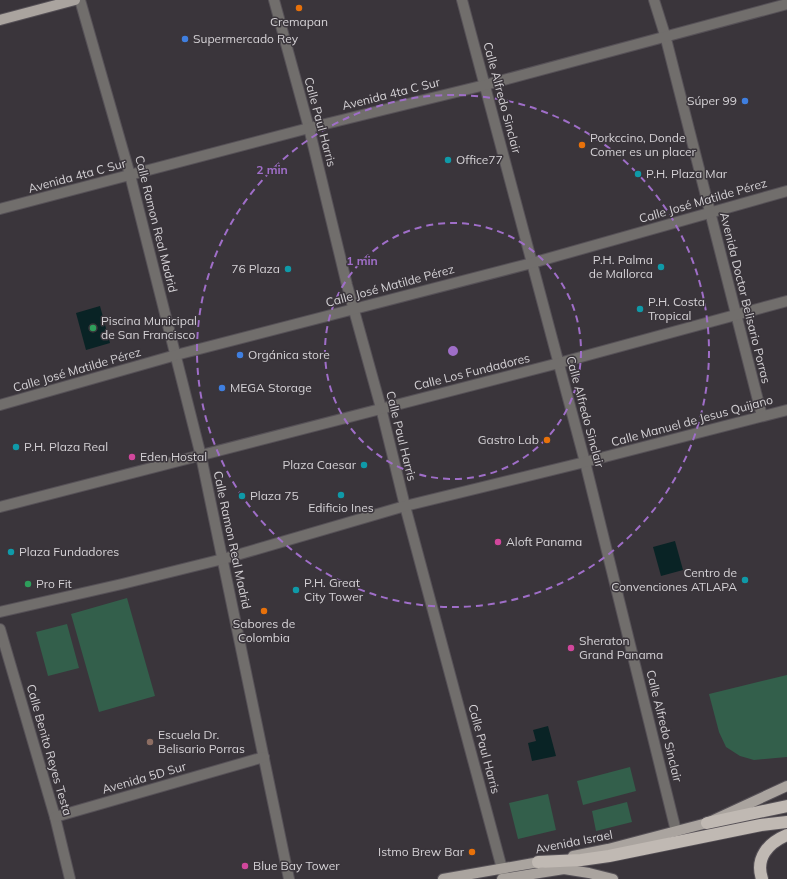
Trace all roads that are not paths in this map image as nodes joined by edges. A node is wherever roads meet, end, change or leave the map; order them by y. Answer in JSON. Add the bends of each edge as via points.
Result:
{"nodes":[{"id":1,"x":75,"y":0,"type":"edge"},
{"id":2,"x":80,"y":0,"type":"edge"},
{"id":3,"x":274,"y":0,"type":"edge"},
{"id":4,"x":462,"y":0,"type":"edge"},
{"id":5,"x":654,"y":0,"type":"edge"},
{"id":6,"x":787,"y":4,"type":"edge"},
{"id":7,"x":0,"y":20,"type":"edge"},
{"id":8,"x":665,"y":36,"type":"junction"},
{"id":9,"x":485,"y":84,"type":"junction"},
{"id":10,"x":309,"y":128,"type":"junction"},
{"id":11,"x":130,"y":175,"type":"junction"},
{"id":12,"x":787,"y":191,"type":"edge"},
{"id":13,"x":0,"y":209,"type":"edge"},
{"id":14,"x":710,"y":212,"type":"junction"},
{"id":15,"x":532,"y":263,"type":"junction"},
{"id":16,"x":787,"y":301,"type":"edge"},
{"id":17,"x":353,"y":309,"type":"junction"},
{"id":18,"x":737,"y":315,"type":"junction"},
{"id":19,"x":176,"y":355,"type":"junction"},
{"id":20,"x":559,"y":363,"type":"junction"},
{"id":21,"x":0,"y":405,"type":"edge"},
{"id":22,"x":381,"y":408,"type":"junction"},
{"id":23,"x":787,"y":410,"type":"edge"},
{"id":24,"x":762,"y":416,"type":"junction"},
{"id":25,"x":201,"y":456,"type":"junction"},
{"id":26,"x":585,"y":462,"type":"junction"},
{"id":27,"x":405,"y":506,"type":"junction"},
{"id":28,"x":0,"y":507,"type":"edge"},
{"id":29,"x":223,"y":559,"type":"junction"},
{"id":30,"x":0,"y":612,"type":"edge"},
{"id":31,"x":0,"y":629,"type":"edge"},
{"id":32,"x":264,"y":757,"type":"junction"},
{"id":33,"x":787,"y":786,"type":"edge"},
{"id":34,"x":787,"y":806,"type":"edge"},
{"id":35,"x":55,"y":817,"type":"junction"},
{"id":36,"x":708,"y":822,"type":"junction"},
{"id":37,"x":787,"y":822,"type":"edge"},
{"id":38,"x":787,"y":829,"type":"edge"},
{"id":39,"x":676,"y":832,"type":"junction"},
{"id":40,"x":787,"y":835,"type":"edge"},
{"id":41,"x":538,"y":862,"type":"junction"},
{"id":42,"x":502,"y":868,"type":"junction"},
{"id":43,"x":564,"y":869,"type":"junction"},
{"id":44,"x":70,"y":879,"type":"edge"},
{"id":45,"x":289,"y":879,"type":"edge"},
{"id":46,"x":443,"y":879,"type":"edge"},
{"id":47,"x":503,"y":879,"type":"edge"},
{"id":48,"x":613,"y":879,"type":"edge"},
{"id":49,"x":762,"y":879,"type":"edge"}],
"edges":[{"from":1,"to":7,"type":"main road"},
{"from":2,"to":11,"type":"street","name":"Calle Ramon Real Madrid"},
{"from":3,"to":10,"type":"street","name":"Calle Paul Harris"},
{"from":4,"to":9,"type":"street","name":"Calle Alfredo Sinclair"},
{"from":5,"to":8,"type":"street","name":"Avenida Doctor Belisario Porras"},
{"from":6,"to":8,"type":"street","name":"Avenida 4ta C Sur"},
{"from":8,"to":9,"type":"street","name":"Avenida 4ta C Sur"},
{"from":8,"to":14,"type":"street","name":"Avenida Doctor Belisario Porras"},
{"from":9,"to":10,"type":"street","name":"Avenida 4ta C Sur"},
{"from":9,"to":15,"type":"street","name":"Calle Alfredo Sinclair"},
{"from":10,"to":11,"type":"street","name":"Avenida 4ta C Sur"},
{"from":10,"to":17,"type":"street","name":"Calle Paul Harris"},
{"from":11,"to":13,"type":"street","name":"Avenida 4ta C Sur"},
{"from":11,"to":19,"type":"street","name":"Calle Ramon Real Madrid"},
{"from":12,"to":14,"type":"street","name":"Calle José Matilde Pérez"},
{"from":14,"to":15,"type":"street","name":"Calle José Matilde Pérez"},
{"from":14,"to":18,"type":"street","name":"Avenida Doctor Belisario Porras"},
{"from":15,"to":17,"type":"street","name":"Calle José Matilde Pérez"},
{"from":15,"to":20,"type":"street","name":"Calle Alfredo Sinclair"},
{"from":16,"to":18,"type":"street","name":"Calle Los Fundadores"},
{"from":17,"to":19,"type":"street","name":"Calle José Matilde Pérez"},
{"from":17,"to":22,"type":"street","name":"Calle Paul Harris"},
{"from":18,"to":20,"type":"street","name":"Calle Los Fundadores"},
{"from":18,"to":24,"type":"street","name":"Avenida Doctor Belisario Porras"},
{"from":19,"to":21,"type":"street","name":"Calle José Matilde Pérez"},
{"from":19,"to":25,"type":"street","name":"Calle Ramon Real Madrid"},
{"from":20,"to":22,"type":"street","name":"Calle Los Fundadores"},
{"from":20,"to":26,"type":"street","name":"Calle Alfredo Sinclair"},
{"from":22,"to":25,"type":"street","name":"Calle Los Fundadores"},
{"from":22,"to":27,"type":"street","name":"Calle Paul Harris"},
{"from":23,"to":24,"type":"street","name":"Calle Manuel de Jesus Quijano"},
{"from":24,"to":26,"type":"street","name":"Calle Manuel de Jesus Quijano"},
{"from":25,"to":28,"type":"street","name":"Calle Los Fundadores"},
{"from":25,"to":29,"type":"street","name":"Calle Ramon Real Madrid"},
{"from":26,"to":27,"type":"street","name":"Calle Manuel de Jesus Quijano"},
{"from":26,"to":39,"type":"street","name":"Calle Alfredo Sinclair"},
{"from":27,"to":29,"type":"street","name":"Calle Manuel de Jesus Quijano"},
{"from":27,"to":42,"type":"street","name":"Calle Paul Harris"},
{"from":29,"to":30,"type":"street","name":"Calle Manuel de Jesus Quijano"},
{"from":29,"to":32,"type":"street","name":"Calle Ramon Real Madrid"},
{"from":31,"to":35,"type":"street","name":"Calle Benito Reyes Testa"},
{"from":32,"to":35,"type":"street","name":"Avenida 5D Sur"},
{"from":32,"to":45,"type":"street","name":"Calle Ramon Real Madrid"},
{"from":33,"to":36,"type":"main road","name":"Avenida Israel"},
{"from":34,"to":36,"type":"highway"},
{"from":35,"to":44,"type":"street","name":"Calle Benito Reyes Testa"},
{"from":36,"to":39,"type":"main road","name":"Avenida Israel"},
{"from":37,"to":41,"type":"highway","via":[[609,856]]},
{"from":38,"to":43,"type":"highway"},
{"from":39,"to":41,"type":"main road","name":"Avenida Israel","via":[[608,849]]},
{"from":40,"to":49,"type":"highway","via":[[773,842],[762,854]]},
{"from":41,"to":42,"type":"main road","name":"Avenida Israel"},
{"from":42,"to":46,"type":"main road","name":"Avenida Israel"},
{"from":42,"to":47,"type":"street","name":"Calle Paul Harris"},
{"from":43,"to":47,"type":"main road"},
{"from":43,"to":48,"type":"main road"}]}
